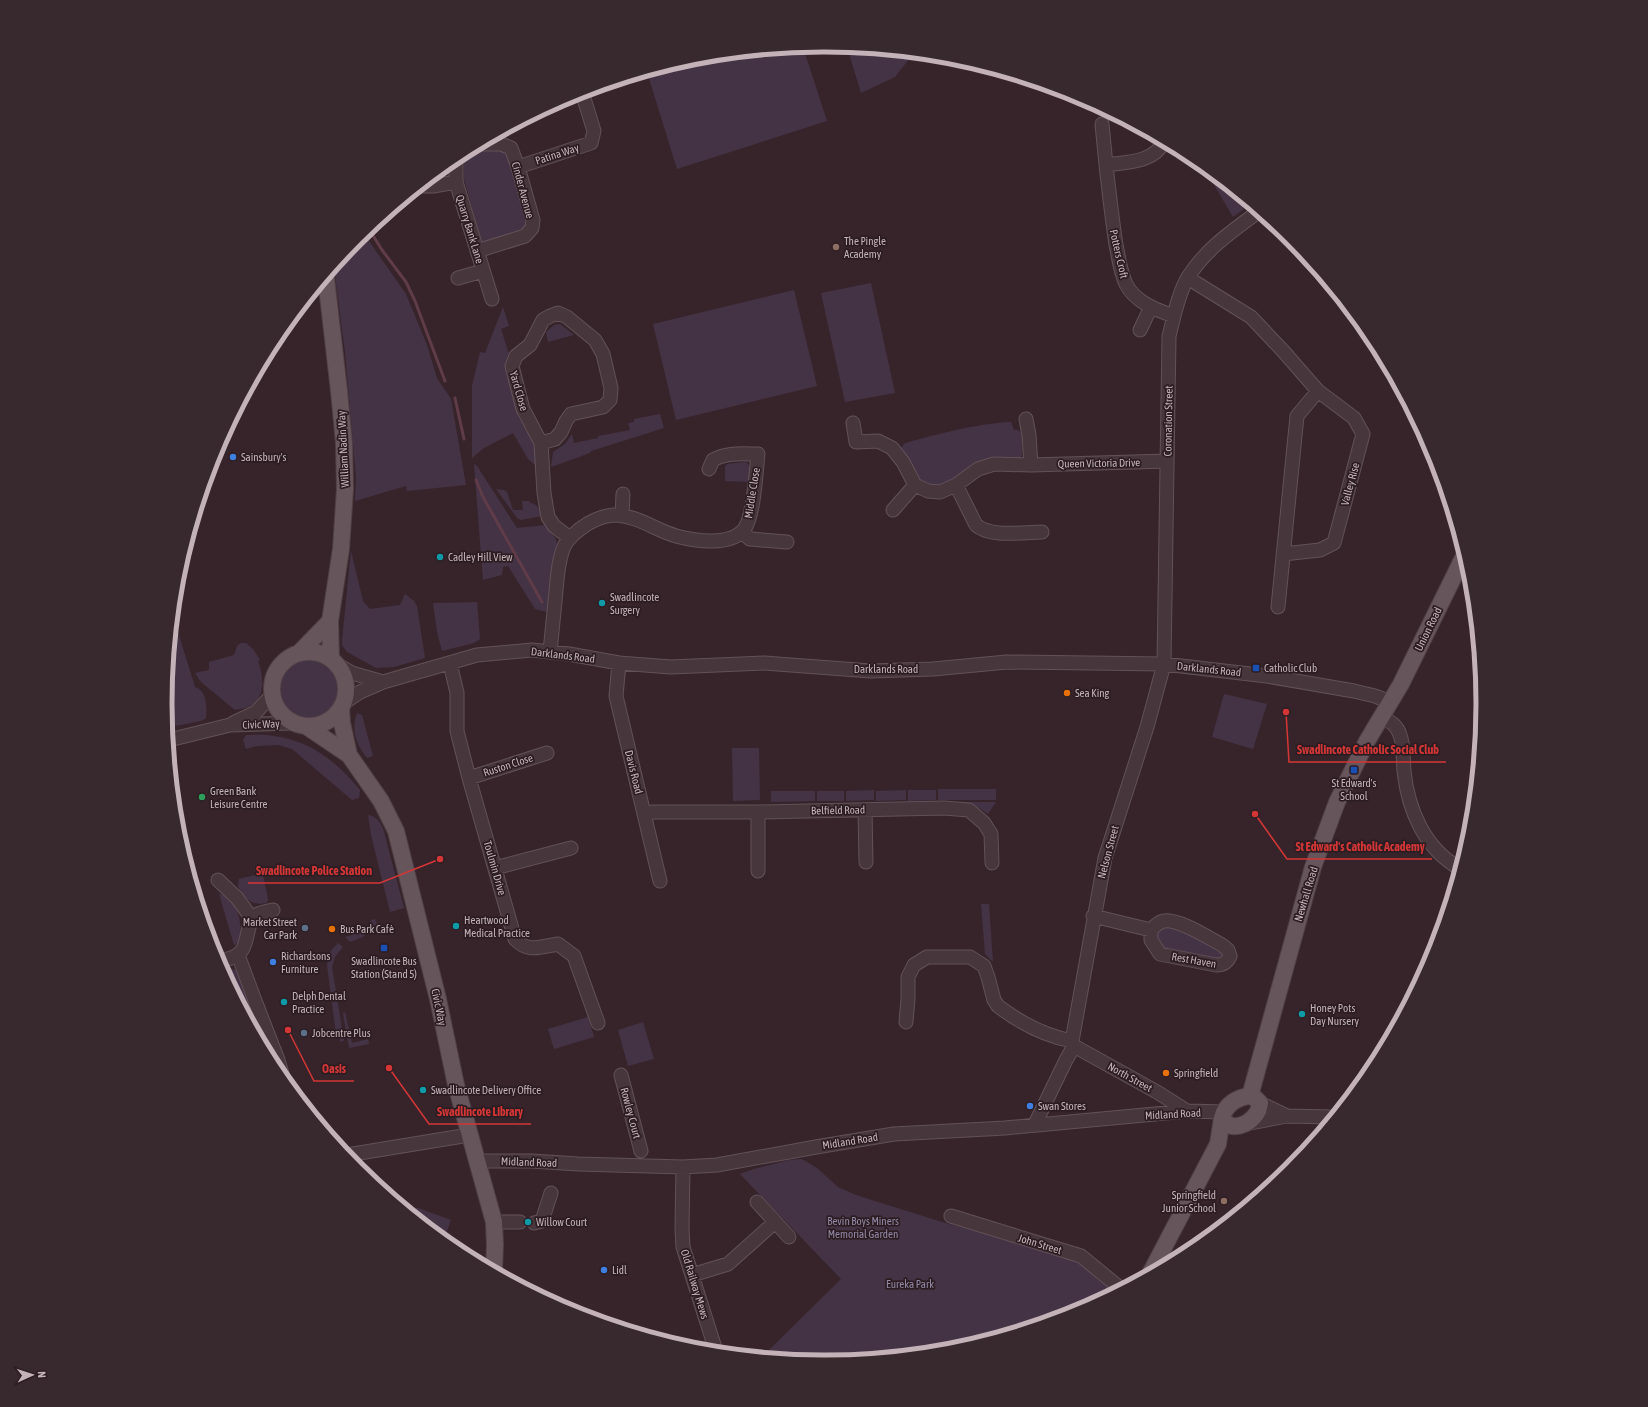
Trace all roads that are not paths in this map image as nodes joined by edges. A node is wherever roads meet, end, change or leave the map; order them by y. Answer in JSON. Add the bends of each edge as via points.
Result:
{"nodes":[{"id":1,"x":584,"y":99,"type":"edge"},
{"id":2,"x":1102,"y":124,"type":"dead end"},
{"id":3,"x":490,"y":144,"type":"edge"},
{"id":4,"x":1161,"y":146,"type":"edge"},
{"id":5,"x":1106,"y":165,"type":"junction"},
{"id":6,"x":456,"y":166,"type":"edge"},
{"id":7,"x":518,"y":167,"type":"junction"},
{"id":8,"x":456,"y":182,"type":"junction"},
{"id":9,"x":428,"y":186,"type":"edge"},
{"id":10,"x":1255,"y":215,"type":"edge"},
{"id":11,"x":477,"y":251,"type":"junction"},
{"id":12,"x":483,"y":271,"type":"junction"},
{"id":13,"x":458,"y":278,"type":"dead end"},
{"id":14,"x":1188,"y":278,"type":"junction"},
{"id":15,"x":327,"y":283,"type":"edge"},
{"id":16,"x":492,"y":299,"type":"dead end"},
{"id":17,"x":1151,"y":307,"type":"junction"},
{"id":18,"x":1174,"y":316,"type":"junction"},
{"id":19,"x":1140,"y":330,"type":"dead end"},
{"id":20,"x":1318,"y":392,"type":"junction"},
{"id":21,"x":1026,"y":419,"type":"dead end"},
{"id":22,"x":853,"y":423,"type":"dead end"},
{"id":23,"x":541,"y":443,"type":"junction"},
{"id":24,"x":1167,"y":462,"type":"junction"},
{"id":25,"x":1031,"y":465,"type":"junction"},
{"id":26,"x":709,"y":469,"type":"dead end"},
{"id":27,"x":915,"y":485,"type":"junction"},
{"id":28,"x":956,"y":485,"type":"junction"},
{"id":29,"x":623,"y":494,"type":"dead end"},
{"id":30,"x":893,"y":510,"type":"dead end"},
{"id":31,"x":622,"y":516,"type":"junction"},
{"id":32,"x":742,"y":532,"type":"junction"},
{"id":33,"x":1042,"y":532,"type":"dead end"},
{"id":34,"x":570,"y":538,"type":"junction"},
{"id":35,"x":787,"y":542,"type":"dead end"},
{"id":36,"x":1283,"y":554,"type":"junction"},
{"id":37,"x":1460,"y":564,"type":"edge"},
{"id":38,"x":1278,"y":607,"type":"dead end"},
{"id":39,"x":330,"y":621,"type":"junction"},
{"id":40,"x":300,"y":652,"type":"junction"},
{"id":41,"x":550,"y":652,"type":"junction"},
{"id":42,"x":335,"y":662,"type":"junction"},
{"id":43,"x":450,"y":663,"type":"junction"},
{"id":44,"x":619,"y":663,"type":"junction"},
{"id":45,"x":1164,"y":664,"type":"junction"},
{"id":46,"x":383,"y":682,"type":"junction"},
{"id":47,"x":272,"y":695,"type":"junction"},
{"id":48,"x":1390,"y":702,"type":"junction"},
{"id":49,"x":343,"y":705,"type":"junction"},
{"id":50,"x":1381,"y":717,"type":"junction"},
{"id":51,"x":299,"y":724,"type":"junction"},
{"id":52,"x":230,"y":725,"type":"junction"},
{"id":53,"x":174,"y":739,"type":"edge"},
{"id":54,"x":547,"y":753,"type":"dead end"},
{"id":55,"x":349,"y":755,"type":"junction"},
{"id":56,"x":469,"y":778,"type":"junction"},
{"id":57,"x":865,"y":810,"type":"junction"},
{"id":58,"x":758,"y":812,"type":"junction"},
{"id":59,"x":645,"y":813,"type":"junction"},
{"id":60,"x":571,"y":848,"type":"dead end"},
{"id":61,"x":866,"y":862,"type":"dead end"},
{"id":62,"x":992,"y":863,"type":"dead end"},
{"id":63,"x":1455,"y":865,"type":"edge"},
{"id":64,"x":495,"y":868,"type":"junction"},
{"id":65,"x":758,"y":871,"type":"dead end"},
{"id":66,"x":218,"y":880,"type":"dead end"},
{"id":67,"x":660,"y":881,"type":"dead end"},
{"id":68,"x":274,"y":910,"type":"dead end"},
{"id":69,"x":1093,"y":916,"type":"junction"},
{"id":70,"x":253,"y":920,"type":"junction"},
{"id":71,"x":1151,"y":930,"type":"junction"},
{"id":72,"x":238,"y":955,"type":"junction"},
{"id":73,"x":225,"y":960,"type":"edge"},
{"id":74,"x":906,"y":1022,"type":"dead end"},
{"id":75,"x":598,"y":1023,"type":"dead end"},
{"id":76,"x":1073,"y":1044,"type":"junction"},
{"id":77,"x":276,"y":1056,"type":"edge"},
{"id":78,"x":621,"y":1075,"type":"dead end"},
{"id":79,"x":1255,"y":1100,"type":"junction"},
{"id":80,"x":1186,"y":1112,"type":"junction"},
{"id":81,"x":1223,"y":1115,"type":"junction"},
{"id":82,"x":1287,"y":1116,"type":"junction"},
{"id":83,"x":1327,"y":1117,"type":"edge"},
{"id":84,"x":1035,"y":1124,"type":"junction"},
{"id":85,"x":1241,"y":1125,"type":"junction"},
{"id":86,"x":470,"y":1134,"type":"junction"},
{"id":87,"x":1218,"y":1144,"type":"junction"},
{"id":88,"x":641,"y":1151,"type":"dead end"},
{"id":89,"x":353,"y":1154,"type":"edge"},
{"id":90,"x":478,"y":1161,"type":"junction"},
{"id":91,"x":683,"y":1167,"type":"junction"},
{"id":92,"x":551,"y":1193,"type":"dead end"},
{"id":93,"x":757,"y":1202,"type":"dead end"},
{"id":94,"x":951,"y":1216,"type":"dead end"},
{"id":95,"x":494,"y":1222,"type":"junction"},
{"id":96,"x":520,"y":1222,"type":"dead end"},
{"id":97,"x":775,"y":1222,"type":"junction"},
{"id":98,"x":534,"y":1223,"type":"dead end"},
{"id":99,"x":788,"y":1237,"type":"dead end"},
{"id":100,"x":1155,"y":1265,"type":"edge"},
{"id":101,"x":494,"y":1266,"type":"edge"},
{"id":102,"x":692,"y":1275,"type":"junction"},
{"id":103,"x":1117,"y":1285,"type":"edge"},
{"id":104,"x":714,"y":1345,"type":"edge"}],
"edges":[{"from":1,"to":7,"type":"street","name":"Patina Way","via":[[594,131],[591,143]]},
{"from":2,"to":5,"type":"street","name":"Potters Croft"},
{"from":3,"to":7,"type":"street","name":"Cinder Avenue","via":[[501,144],[511,148]]},
{"from":4,"to":5,"type":"street","via":[[1151,156],[1140,160]]},
{"from":5,"to":17,"type":"street","name":"Potters Croft","via":[[1113,224],[1126,284]]},
{"from":6,"to":8,"type":"street","name":"Quarry Bank Lane"},
{"from":7,"to":11,"type":"street","name":"Cinder Avenue","via":[[532,228],[525,236]]},
{"from":8,"to":9,"type":"street"},
{"from":8,"to":11,"type":"street","name":"Quarry Bank Lane"},
{"from":10,"to":14,"type":"street","name":"Coronation Street","via":[[1214,247]]},
{"from":11,"to":12,"type":"street","name":"Quarry Bank Lane"},
{"from":12,"to":13,"type":"street"},
{"from":12,"to":16,"type":"street","name":"Quarry Bank Lane"},
{"from":14,"to":18,"type":"street","name":"Coronation Street"},
{"from":14,"to":20,"type":"street","name":"Valley Rise","via":[[1251,317]]},
{"from":15,"to":39,"type":"main road","name":"William Nadin Way","via":[[340,398],[345,489],[341,549]]},
{"from":17,"to":18,"type":"street","name":"Potters Croft"},
{"from":17,"to":19,"type":"street"},
{"from":18,"to":24,"type":"street","name":"Coronation Street","via":[[1169,336]]},
{"from":20,"to":36,"type":"street","via":[[1297,416]]},
{"from":20,"to":36,"type":"street","name":"Valley Rise","via":[[1354,418],[1363,434],[1334,543],[1320,550]]},
{"from":21,"to":25,"type":"street"},
{"from":22,"to":27,"type":"street","via":[[856,442],[878,441],[892,448]]},
{"from":23,"to":23,"type":"street","name":"Yard Close","via":[[522,409],[512,366],[516,356],[535,339],[543,320],[558,313],[567,317],[595,340],[606,368],[611,388],[610,400],[603,407],[572,414],[555,440]]},
{"from":23,"to":34,"type":"street","name":"Yard Close","via":[[538,493],[554,526]]},
{"from":24,"to":25,"type":"street","name":"Queen Victoria Drive"},
{"from":24,"to":45,"type":"street","name":"Coronation Street"},
{"from":25,"to":28,"type":"street","name":"Queen Victoria Drive","via":[[994,464],[978,469]]},
{"from":26,"to":32,"type":"street","name":"Middle Close","via":[[713,460],[725,455],[758,454],[750,517]]},
{"from":27,"to":28,"type":"street","name":"Queen Victoria Drive","via":[[928,492],[940,492]]},
{"from":27,"to":30,"type":"street"},
{"from":28,"to":33,"type":"street","via":[[976,525],[982,530],[990,533]]},
{"from":29,"to":31,"type":"street"},
{"from":31,"to":32,"type":"street","name":"Middle Close","via":[[675,536],[699,540],[724,540]]},
{"from":31,"to":34,"type":"street","name":"Middle Close","via":[[612,515],[588,523]]},
{"from":32,"to":35,"type":"street","via":[[750,539]]},
{"from":34,"to":41,"type":"street","name":"Middle Close","via":[[563,548],[559,563]]},
{"from":36,"to":38,"type":"street"},
{"from":37,"to":48,"type":"main road","name":"Union Road"},
{"from":39,"to":40,"type":"main road"},
{"from":39,"to":42,"type":"main road","name":"William Nadin Way"},
{"from":40,"to":42,"type":"main road","via":[[324,654]]},
{"from":40,"to":47,"type":"main road","via":[[290,655],[276,667],[271,685]]},
{"from":41,"to":43,"type":"street","name":"Darklands Road","via":[[532,650],[488,653]]},
{"from":41,"to":44,"type":"street","name":"Darklands Road"},
{"from":42,"to":46,"type":"street","via":[[352,674]]},
{"from":42,"to":49,"type":"main road","via":[[346,682],[347,691]]},
{"from":43,"to":46,"type":"street","name":"Darklands Road"},
{"from":43,"to":56,"type":"street","name":"Toulmin Drive","via":[[457,693],[457,731]]},
{"from":44,"to":45,"type":"street","name":"Darklands Road","via":[[671,667],[785,663],[871,671],[933,669],[1007,662]]},
{"from":44,"to":59,"type":"street","name":"Davis Road","via":[[616,696]]},
{"from":45,"to":48,"type":"street","name":"Darklands Road","via":[[1267,676],[1354,691]]},
{"from":45,"to":69,"type":"street","name":"Nelson Street","via":[[1147,727],[1105,858]]},
{"from":46,"to":49,"type":"street","name":"Darklands Road","via":[[360,692]]},
{"from":47,"to":51,"type":"main road","via":[[278,710]]},
{"from":47,"to":52,"type":"street","name":"Civic Way","via":[[256,712]]},
{"from":48,"to":50,"type":"main road","name":"Newhall Road"},
{"from":49,"to":51,"type":"main road","via":[[334,717],[325,722]]},
{"from":49,"to":55,"type":"main road","name":"Civic Way","via":[[342,723]]},
{"from":50,"to":63,"type":"street","via":[[1391,721],[1401,736],[1407,792],[1421,828],[1434,848]]},
{"from":50,"to":79,"type":"main road","name":"Newhall Road","via":[[1337,802],[1313,867]]},
{"from":51,"to":52,"type":"street","name":"Civic Way"},
{"from":51,"to":55,"type":"main road","name":"Civic Way"},
{"from":52,"to":53,"type":"street","name":"Civic Way"},
{"from":54,"to":56,"type":"street","name":"Ruston Close"},
{"from":55,"to":86,"type":"main road","name":"Civic Way","via":[[381,801],[396,831]]},
{"from":56,"to":64,"type":"street","name":"Toulmin Drive"},
{"from":57,"to":58,"type":"street","name":"Belfield Road"},
{"from":57,"to":61,"type":"street"},
{"from":57,"to":62,"type":"street","name":"Belfield Road","via":[[969,810],[984,823],[991,834]]},
{"from":58,"to":59,"type":"street","name":"Belfield Road"},
{"from":58,"to":65,"type":"street"},
{"from":59,"to":67,"type":"street","name":"Davis Road"},
{"from":60,"to":64,"type":"street"},
{"from":64,"to":75,"type":"street","name":"Toulmin Drive","via":[[515,939],[521,946],[528,948],[558,944],[574,956]]},
{"from":66,"to":70,"type":"street","via":[[237,898]]},
{"from":68,"to":70,"type":"street","via":[[258,914]]},
{"from":69,"to":71,"type":"street"},
{"from":69,"to":76,"type":"street","name":"Nelson Street"},
{"from":70,"to":72,"type":"street","via":[[246,944]]},
{"from":71,"to":71,"type":"street","name":"Rest Haven","via":[[1151,940],[1160,954],[1216,965],[1222,965],[1230,956],[1222,945],[1174,922],[1158,923]]},
{"from":72,"to":73,"type":"street"},
{"from":72,"to":77,"type":"street"},
{"from":74,"to":76,"type":"street","name":"North Street","via":[[908,977],[914,965],[927,957],[970,957],[984,966],[998,1006],[1042,1032]]},
{"from":76,"to":80,"type":"street","name":"North Street","via":[[1157,1092]]},
{"from":76,"to":84,"type":"street","name":"Nelson Street"},
{"from":78,"to":88,"type":"street","name":"Rowley Court"},
{"from":79,"to":81,"type":"main road","via":[[1243,1097],[1235,1100]]},
{"from":79,"to":82,"type":"street"},
{"from":79,"to":85,"type":"main road","name":"Newhall Road","via":[[1258,1112]]},
{"from":80,"to":81,"type":"street","name":"Midland Road"},
{"from":80,"to":84,"type":"street","name":"Midland Road"},
{"from":81,"to":85,"type":"main road","via":[[1225,1123],[1230,1126]]},
{"from":81,"to":87,"type":"main road","name":"Newhall Road"},
{"from":82,"to":83,"type":"street"},
{"from":82,"to":85,"type":"street"},
{"from":84,"to":91,"type":"street","name":"Midland Road","via":[[893,1134],[717,1166]]},
{"from":85,"to":87,"type":"main road","name":"Newhall Road"},
{"from":86,"to":89,"type":"street"},
{"from":86,"to":90,"type":"main road","name":"Civic Way"},
{"from":87,"to":100,"type":"main road","name":"Newhall Road"},
{"from":90,"to":91,"type":"street","name":"Midland Road"},
{"from":90,"to":95,"type":"main road","name":"Civic Way"},
{"from":91,"to":102,"type":"street","name":"Old Railway Mews","via":[[683,1247]]},
{"from":92,"to":98,"type":"street","via":[[542,1221]]},
{"from":93,"to":97,"type":"street"},
{"from":94,"to":103,"type":"street","name":"John Street","via":[[1082,1256]]},
{"from":95,"to":96,"type":"street"},
{"from":95,"to":101,"type":"main road","name":"Civic Way"},
{"from":97,"to":99,"type":"street"},
{"from":97,"to":102,"type":"street","via":[[728,1264]]},
{"from":102,"to":104,"type":"street","name":"Old Railway Mews"}]}
